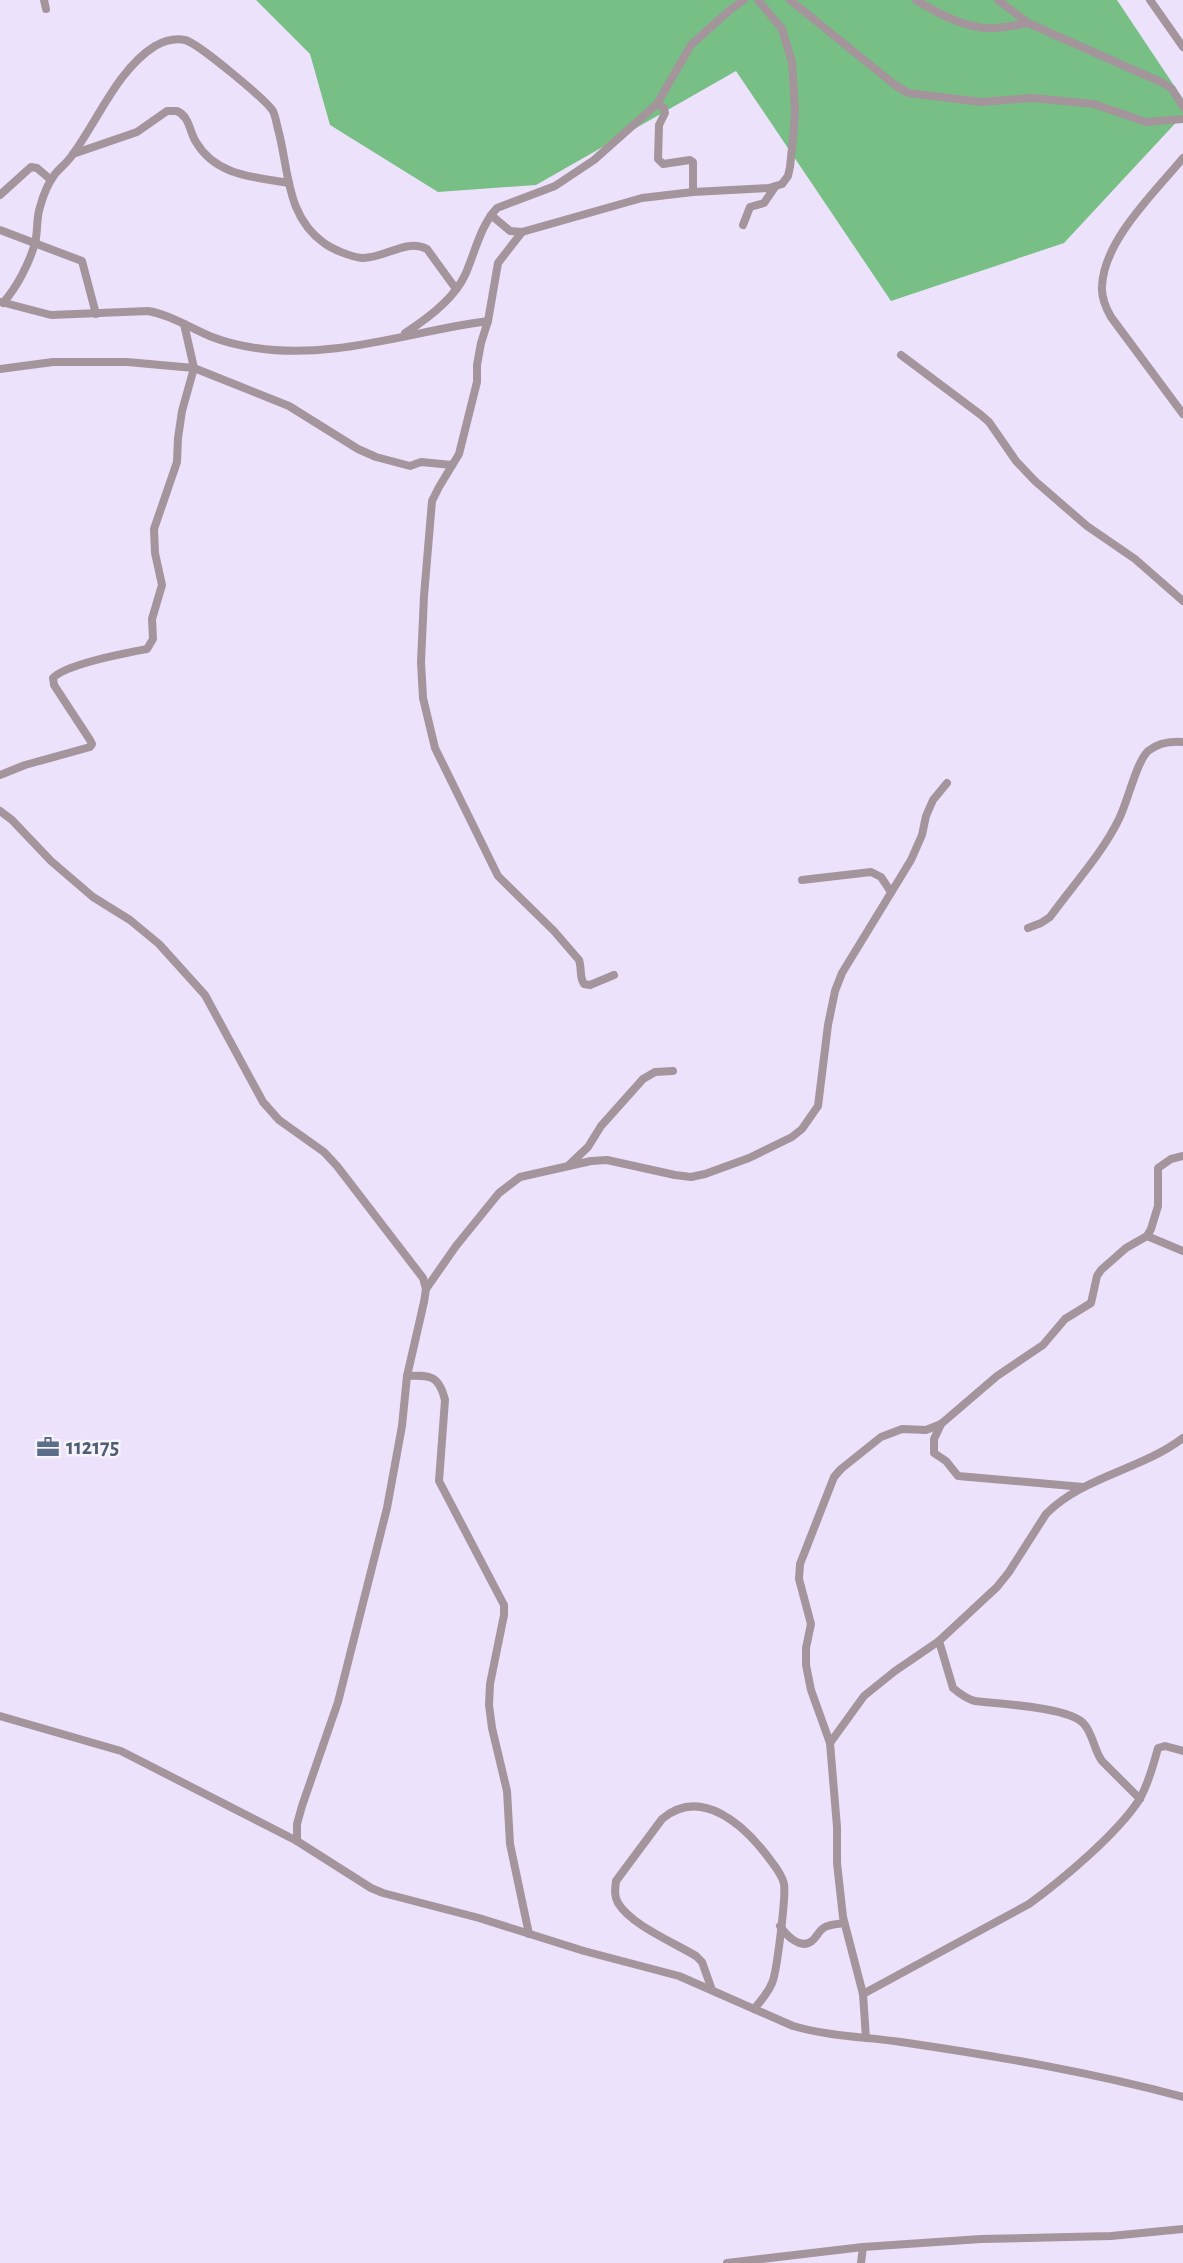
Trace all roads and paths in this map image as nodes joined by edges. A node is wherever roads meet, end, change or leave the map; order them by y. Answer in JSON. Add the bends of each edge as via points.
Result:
{"nodes":[{"id":1,"x":44,"y":0,"type":"edge"},
{"id":2,"x":744,"y":0,"type":"edge"},
{"id":3,"x":758,"y":0,"type":"edge"},
{"id":4,"x":790,"y":0,"type":"edge"},
{"id":5,"x":916,"y":0,"type":"edge"},
{"id":6,"x":998,"y":0,"type":"edge"},
{"id":7,"x":1150,"y":0,"type":"edge"},
{"id":8,"x":46,"y":9,"type":"dead end"},
{"id":9,"x":1028,"y":23,"type":"junction"},
{"id":10,"x":1183,"y":47,"type":"edge"},
{"id":11,"x":657,"y":104,"type":"junction"},
{"id":12,"x":1183,"y":107,"type":"edge"},
{"id":13,"x":1183,"y":119,"type":"edge"},
{"id":14,"x":73,"y":154,"type":"junction"},
{"id":15,"x":1183,"y":158,"type":"edge"},
{"id":16,"x":51,"y":180,"type":"junction"},
{"id":17,"x":289,"y":183,"type":"junction"},
{"id":18,"x":776,"y":187,"type":"junction"},
{"id":19,"x":693,"y":192,"type":"junction"},
{"id":20,"x":0,"y":195,"type":"edge"},
{"id":21,"x":491,"y":215,"type":"junction"},
{"id":22,"x":743,"y":225,"type":"dead end"},
{"id":23,"x":0,"y":230,"type":"edge"},
{"id":24,"x":522,"y":232,"type":"junction"},
{"id":25,"x":35,"y":242,"type":"junction"},
{"id":26,"x":456,"y":290,"type":"junction"},
{"id":27,"x":2,"y":302,"type":"edge"},
{"id":28,"x":96,"y":314,"type":"junction"},
{"id":29,"x":488,"y":321,"type":"junction"},
{"id":30,"x":184,"y":324,"type":"junction"},
{"id":31,"x":401,"y":335,"type":"junction"},
{"id":32,"x":901,"y":355,"type":"dead end"},
{"id":33,"x":194,"y":368,"type":"junction"},
{"id":34,"x":0,"y":369,"type":"edge"},
{"id":35,"x":1183,"y":414,"type":"edge"},
{"id":36,"x":452,"y":465,"type":"junction"},
{"id":37,"x":1183,"y":600,"type":"edge"},
{"id":38,"x":1183,"y":742,"type":"edge"},
{"id":39,"x":0,"y":775,"type":"edge"},
{"id":40,"x":947,"y":783,"type":"dead end"},
{"id":41,"x":0,"y":811,"type":"edge"},
{"id":42,"x":802,"y":880,"type":"dead end"},
{"id":43,"x":891,"y":892,"type":"junction"},
{"id":44,"x":1028,"y":928,"type":"dead end"},
{"id":45,"x":614,"y":975,"type":"dead end"},
{"id":46,"x":673,"y":1071,"type":"dead end"},
{"id":47,"x":1183,"y":1156,"type":"edge"},
{"id":48,"x":568,"y":1166,"type":"junction"},
{"id":49,"x":1147,"y":1236,"type":"junction"},
{"id":50,"x":1183,"y":1251,"type":"edge"},
{"id":51,"x":426,"y":1289,"type":"junction"},
{"id":52,"x":407,"y":1376,"type":"junction"},
{"id":53,"x":941,"y":1424,"type":"junction"},
{"id":54,"x":1183,"y":1438,"type":"edge"},
{"id":55,"x":1083,"y":1487,"type":"junction"},
{"id":56,"x":939,"y":1641,"type":"junction"},
{"id":57,"x":0,"y":1716,"type":"edge"},
{"id":58,"x":830,"y":1743,"type":"junction"},
{"id":59,"x":1183,"y":1751,"type":"edge"},
{"id":60,"x":1140,"y":1799,"type":"junction"},
{"id":61,"x":297,"y":1841,"type":"junction"},
{"id":62,"x":844,"y":1923,"type":"junction"},
{"id":63,"x":780,"y":1926,"type":"junction"},
{"id":64,"x":529,"y":1934,"type":"junction"},
{"id":65,"x":712,"y":1990,"type":"junction"},
{"id":66,"x":863,"y":1994,"type":"junction"},
{"id":67,"x":754,"y":2009,"type":"junction"},
{"id":68,"x":866,"y":2038,"type":"junction"},
{"id":69,"x":1183,"y":2097,"type":"edge"},
{"id":70,"x":1183,"y":2229,"type":"edge"},
{"id":71,"x":863,"y":2247,"type":"junction"},
{"id":72,"x":727,"y":2263,"type":"edge"},
{"id":73,"x":861,"y":2263,"type":"edge"}],
"edges":[{"from":1,"to":8,"type":"street"},
{"from":2,"to":11,"type":"street","via":[[691,45]]},
{"from":3,"to":18,"type":"street","via":[[782,29],[792,62],[795,110],[790,167],[788,176]]},
{"from":4,"to":13,"type":"street","via":[[908,93],[982,102],[1053,99],[1094,104],[1146,122]]},
{"from":5,"to":9,"type":"street","via":[[971,25],[993,28]]},
{"from":6,"to":9,"type":"street"},
{"from":7,"to":10,"type":"street"},
{"from":9,"to":12,"type":"street","via":[[1163,83],[1172,89]]},
{"from":11,"to":19,"type":"street","via":[[665,113],[659,125],[658,159],[663,164],[693,162]]},
{"from":11,"to":21,"type":"street","via":[[575,174],[555,186],[504,204]]},
{"from":14,"to":16,"type":"street"},
{"from":14,"to":17,"type":"street","via":[[137,132],[167,111],[177,111],[187,119],[198,146],[224,169]]},
{"from":14,"to":17,"type":"street","via":[[104,103],[135,63],[166,40],[187,40],[264,100],[273,112]]},
{"from":15,"to":35,"type":"street","via":[[1115,244],[1102,287],[1111,317]]},
{"from":16,"to":20,"type":"street","via":[[31,167]]},
{"from":16,"to":25,"type":"street","via":[[40,207]]},
{"from":17,"to":26,"type":"street","via":[[299,218],[325,244],[360,258],[421,245]]},
{"from":18,"to":19,"type":"street"},
{"from":18,"to":22,"type":"street","via":[[764,203],[750,207]]},
{"from":19,"to":24,"type":"street","via":[[630,201]]},
{"from":21,"to":24,"type":"street","via":[[510,231]]},
{"from":21,"to":26,"type":"street"},
{"from":23,"to":25,"type":"street"},
{"from":24,"to":29,"type":"street","via":[[498,263]]},
{"from":25,"to":27,"type":"street","via":[[15,286]]},
{"from":25,"to":28,"type":"street","via":[[82,261]]},
{"from":26,"to":31,"type":"street","via":[[433,313]]},
{"from":27,"to":28,"type":"street","via":[[51,315]]},
{"from":28,"to":30,"type":"street","via":[[148,311]]},
{"from":29,"to":31,"type":"street"},
{"from":29,"to":36,"type":"street","via":[[459,454]]},
{"from":30,"to":31,"type":"street","via":[[213,338],[275,350],[331,349]]},
{"from":30,"to":33,"type":"street"},
{"from":32,"to":37,"type":"street","via":[[989,422],[1035,481]]},
{"from":33,"to":34,"type":"street","via":[[127,362],[53,362]]},
{"from":33,"to":36,"type":"street","via":[[289,406],[376,457],[410,465]]},
{"from":33,"to":39,"type":"street","via":[[182,411],[177,462],[154,529],[162,585],[152,619],[153,639],[147,649],[57,673],[52,681],[92,744],[90,747]]},
{"from":36,"to":45,"type":"street","via":[[432,501],[424,596],[423,698],[435,748],[498,876],[579,960],[584,984]]},
{"from":38,"to":44,"type":"street","via":[[1164,743],[1147,753],[1106,841],[1050,917]]},
{"from":40,"to":43,"type":"street","via":[[933,800],[911,860]]},
{"from":41,"to":51,"type":"street","via":[[62,871],[130,920],[182,969],[205,995],[263,1102],[279,1120],[337,1166],[418,1271]]},
{"from":42,"to":43,"type":"street","via":[[871,872],[881,877]]},
{"from":43,"to":48,"type":"street","via":[[849,959],[835,991],[818,1106],[802,1130],[749,1158],[691,1177],[607,1160]]},
{"from":46,"to":48,"type":"street","via":[[655,1072],[643,1079],[601,1126],[588,1148]]},
{"from":47,"to":49,"type":"street","via":[[1158,1168],[1158,1206]]},
{"from":48,"to":51,"type":"street","via":[[531,1173],[510,1183],[456,1246]]},
{"from":49,"to":50,"type":"street"},
{"from":49,"to":53,"type":"street","via":[[1101,1270],[1091,1303],[1065,1319],[1043,1345],[997,1376]]},
{"from":51,"to":52,"type":"street"},
{"from":52,"to":61,"type":"street","via":[[396,1461],[375,1559],[338,1702],[297,1824]]},
{"from":52,"to":64,"type":"street","via":[[435,1378],[442,1387],[445,1400],[439,1481],[504,1605],[489,1705],[507,1791],[510,1844]]},
{"from":53,"to":55,"type":"street","via":[[934,1439],[934,1453],[958,1476]]},
{"from":53,"to":58,"type":"street","via":[[926,1430],[892,1431],[841,1469],[834,1477],[800,1564],[811,1624],[806,1665]]},
{"from":54,"to":55,"type":"street","via":[[1159,1455]]},
{"from":55,"to":56,"type":"street","via":[[1053,1506],[997,1587]]},
{"from":56,"to":58,"type":"street","via":[[871,1689]]},
{"from":56,"to":60,"type":"street","via":[[953,1688],[958,1692],[969,1700],[1052,1710],[1080,1719],[1102,1761]]},
{"from":57,"to":61,"type":"street","via":[[121,1752]]},
{"from":58,"to":62,"type":"street"},
{"from":59,"to":60,"type":"street","via":[[1158,1748]]},
{"from":60,"to":66,"type":"street","via":[[1105,1839],[1052,1888]]},
{"from":61,"to":64,"type":"street","via":[[383,1893]]},
{"from":62,"to":63,"type":"street","via":[[825,1927],[807,1943],[790,1939]]},
{"from":62,"to":66,"type":"street"},
{"from":63,"to":65,"type":"street","via":[[785,1892],[782,1876],[755,1840],[729,1817],[714,1810],[679,1809],[662,1819],[616,1881],[614,1892],[618,1903],[642,1925],[696,1956]]},
{"from":63,"to":67,"type":"street","via":[[775,1975]]},
{"from":64,"to":65,"type":"street","via":[[679,1976]]},
{"from":65,"to":67,"type":"street"},
{"from":66,"to":68,"type":"street"},
{"from":67,"to":68,"type":"street","via":[[808,2030]]},
{"from":68,"to":69,"type":"street","via":[[1119,2080]]},
{"from":70,"to":71,"type":"street"},
{"from":71,"to":72,"type":"street"},
{"from":71,"to":73,"type":"street"}]}
